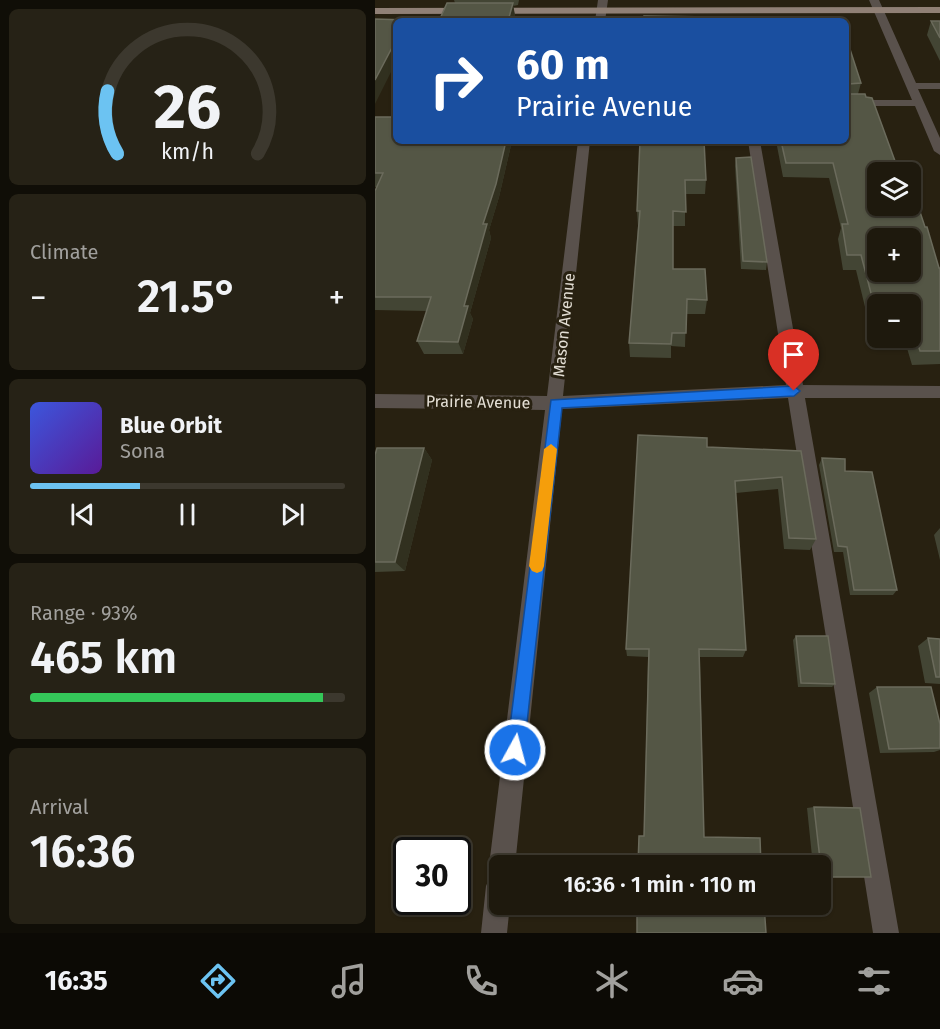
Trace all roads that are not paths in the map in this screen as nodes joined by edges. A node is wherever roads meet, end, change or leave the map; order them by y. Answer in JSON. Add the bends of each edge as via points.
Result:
{"nodes":[{"id":1,"x":876,"y":5,"type":"edge"},
{"id":2,"x":940,"y":10,"type":"edge"},
{"id":3,"x":375,"y":11,"type":"edge"},
{"id":4,"x":601,"y":11,"type":"edge"},
{"id":5,"x":912,"y":86,"type":"junction"},
{"id":6,"x":940,"y":86,"type":"edge"},
{"id":7,"x":849,"y":103,"type":"edge"},
{"id":8,"x":919,"y":103,"type":"junction"},
{"id":9,"x":584,"y":144,"type":"edge"},
{"id":10,"x":754,"y":144,"type":"edge"},
{"id":11,"x":940,"y":151,"type":"edge"},
{"id":12,"x":794,"y":391,"type":"junction"},
{"id":13,"x":940,"y":392,"type":"edge"},
{"id":14,"x":375,"y":401,"type":"edge"},
{"id":15,"x":556,"y":403,"type":"junction"},
{"id":16,"x":503,"y":855,"type":"edge"},
{"id":17,"x":496,"y":915,"type":"edge"},
{"id":18,"x":494,"y":933,"type":"edge"},
{"id":19,"x":886,"y":933,"type":"edge"}],
"edges":[{"from":1,"to":2,"type":"main road"},
{"from":1,"to":4,"type":"main road"},
{"from":1,"to":5,"type":"street"},
{"from":3,"to":4,"type":"main road"},
{"from":5,"to":6,"type":"street"},
{"from":5,"to":8,"type":"street"},
{"from":7,"to":8,"type":"street"},
{"from":8,"to":11,"type":"street"},
{"from":9,"to":15,"type":"street","name":"Mason Avenue"},
{"from":10,"to":12,"type":"street"},
{"from":12,"to":13,"type":"street","name":"Prairie Avenue"},
{"from":12,"to":15,"type":"street","name":"Prairie Avenue"},
{"from":12,"to":19,"type":"street"},
{"from":14,"to":15,"type":"street","name":"Prairie Avenue"},
{"from":15,"to":16,"type":"street","name":"Mason Avenue"},
{"from":17,"to":18,"type":"street"}]}
